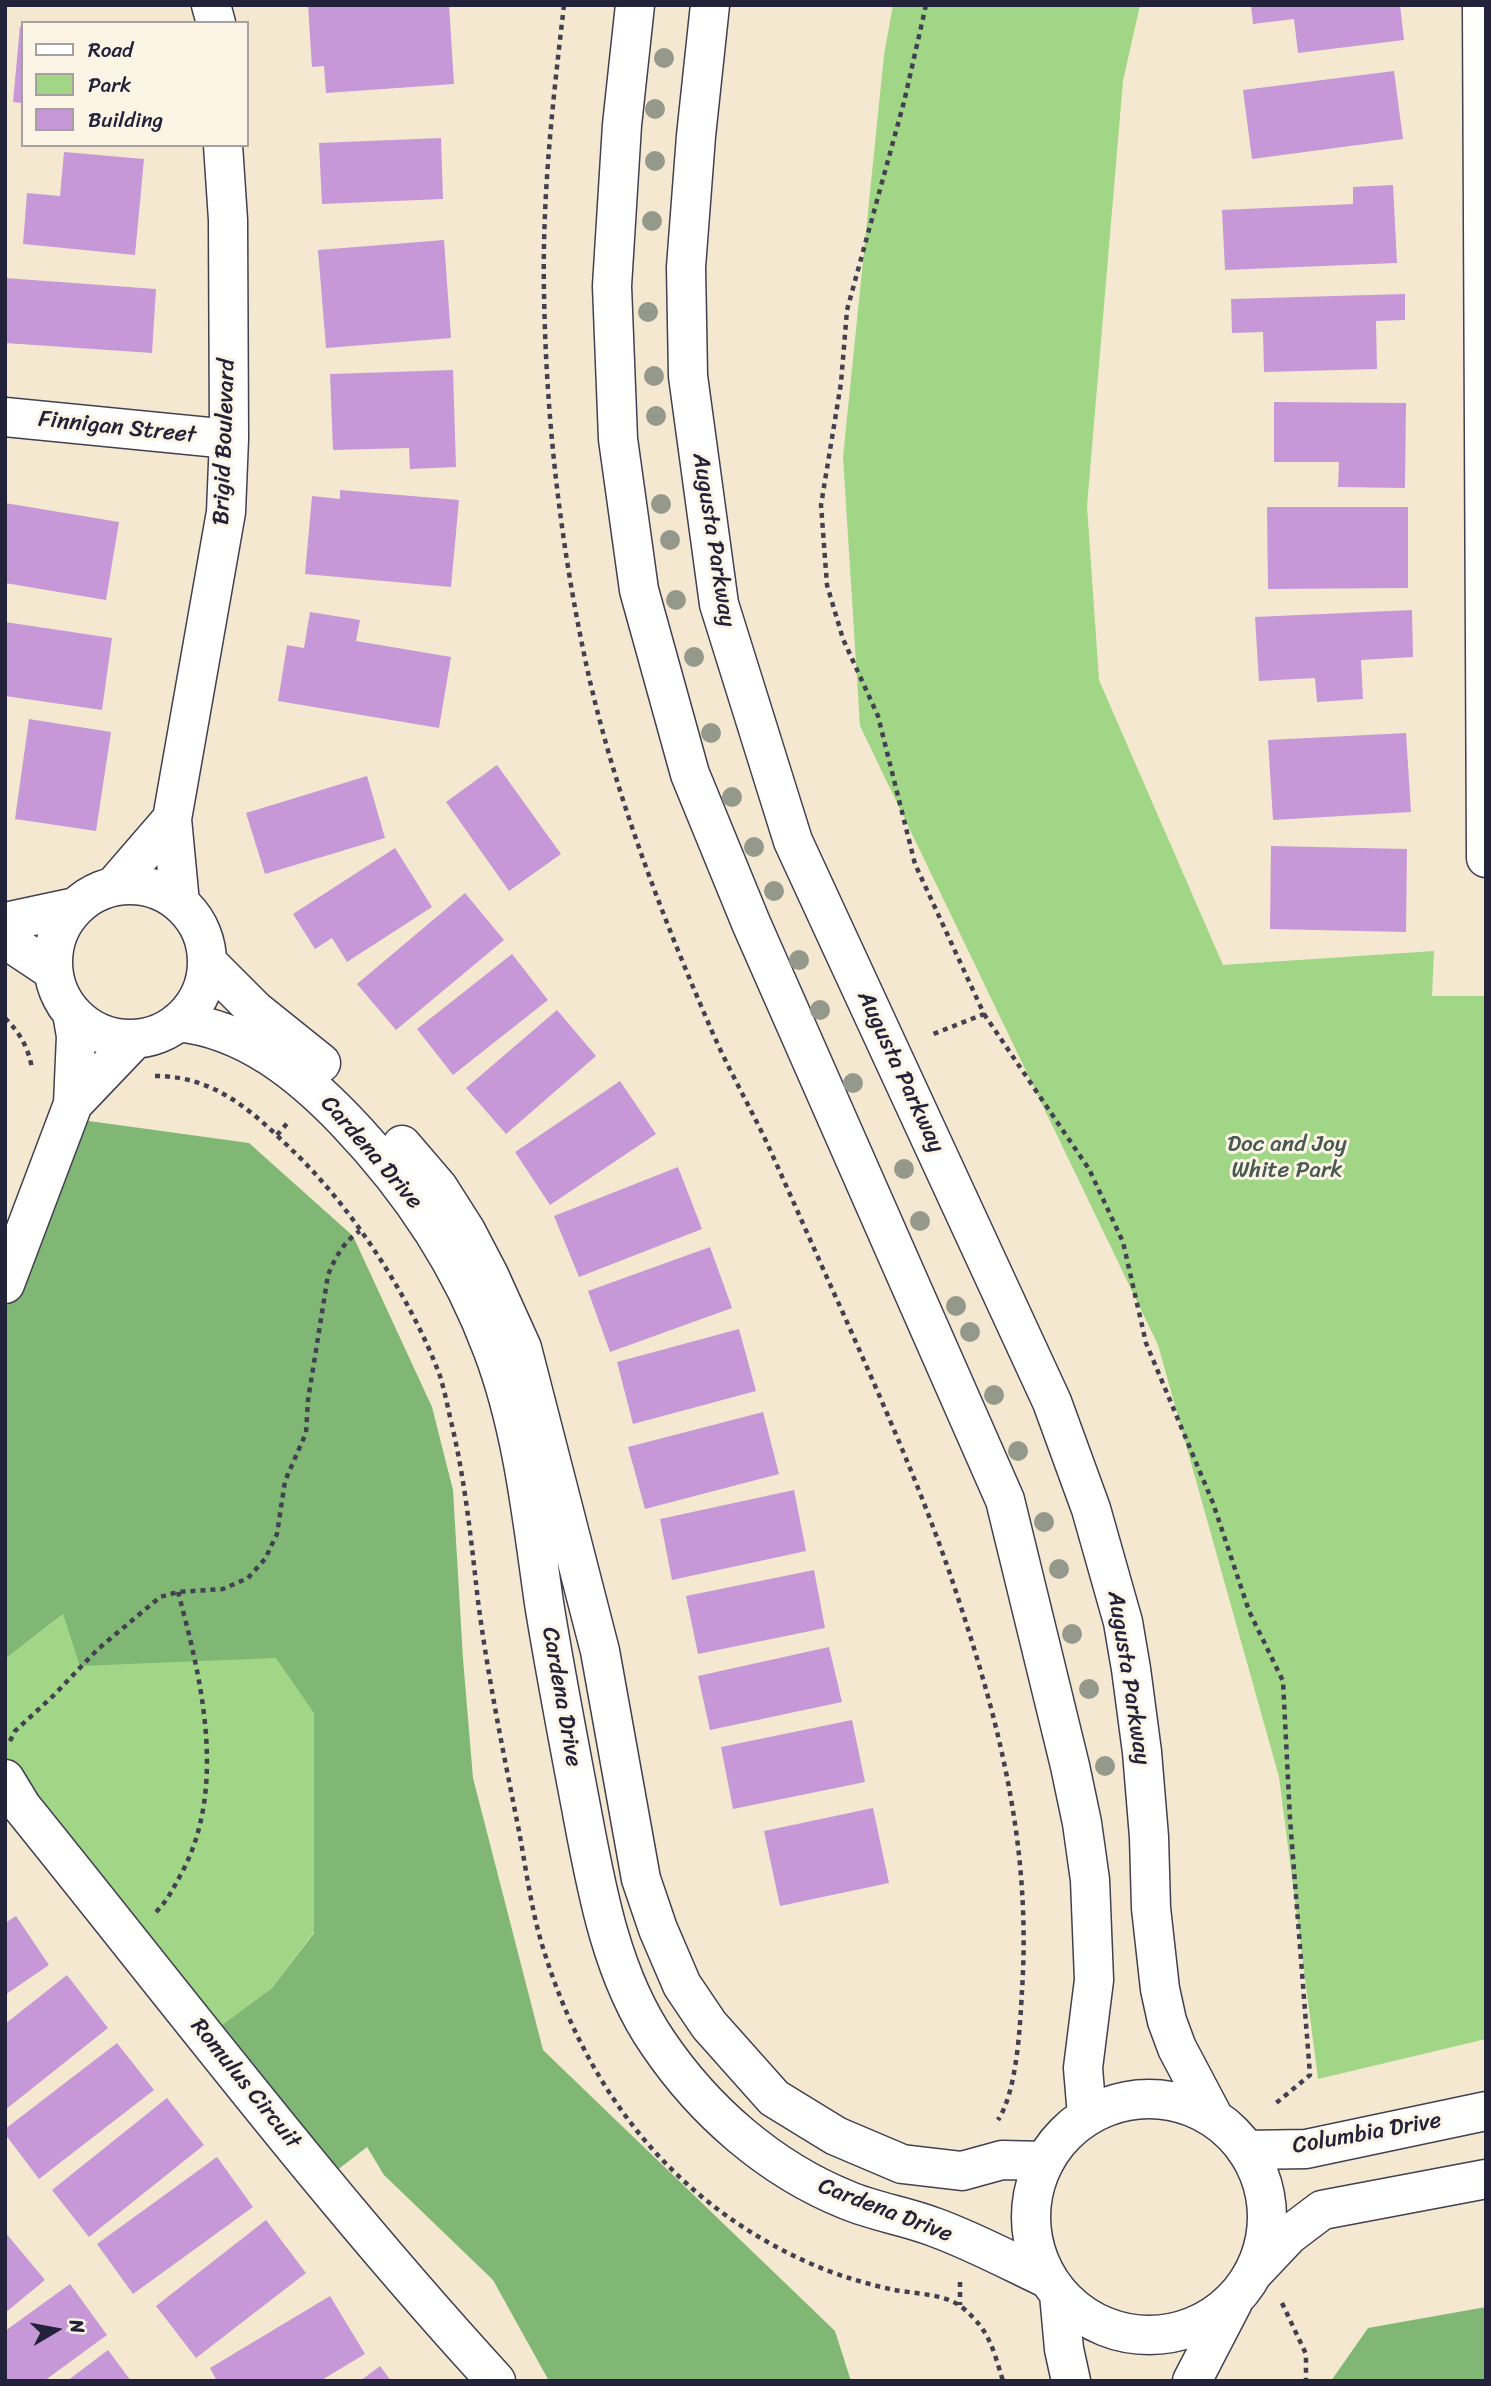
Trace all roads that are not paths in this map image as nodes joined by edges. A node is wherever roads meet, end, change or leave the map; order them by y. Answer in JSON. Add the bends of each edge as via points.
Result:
{"nodes":[{"id":1,"x":635,"y":5,"type":"edge"},
{"id":2,"x":710,"y":5,"type":"edge"},
{"id":3,"x":1482,"y":5,"type":"edge"},
{"id":4,"x":223,"y":147,"type":"edge"},
{"id":5,"x":5,"y":417,"type":"edge"},
{"id":6,"x":229,"y":439,"type":"junction"},
{"id":7,"x":172,"y":819,"type":"junction"},
{"id":8,"x":1486,"y":858,"type":"edge"},
{"id":9,"x":115,"y":885,"type":"junction"},
{"id":10,"x":180,"y":903,"type":"junction"},
{"id":11,"x":75,"y":907,"type":"junction"},
{"id":12,"x":5,"y":922,"type":"edge"},
{"id":13,"x":5,"y":939,"type":"edge"},
{"id":14,"x":207,"y":962,"type":"junction"},
{"id":15,"x":53,"y":971,"type":"junction"},
{"id":16,"x":72,"y":1013,"type":"junction"},
{"id":17,"x":178,"y":1023,"type":"junction"},
{"id":18,"x":135,"y":1039,"type":"junction"},
{"id":19,"x":73,"y":1104,"type":"junction"},
{"id":20,"x":5,"y":1284,"type":"edge"},
{"id":21,"x":5,"y":1779,"type":"edge"},
{"id":22,"x":1486,"y":2110,"type":"edge"},
{"id":23,"x":1087,"y":2116,"type":"junction"},
{"id":24,"x":1214,"y":2118,"type":"junction"},
{"id":25,"x":1246,"y":2150,"type":"junction"},
{"id":26,"x":1045,"y":2161,"type":"junction"},
{"id":27,"x":1486,"y":2179,"type":"edge"},
{"id":28,"x":1244,"y":2285,"type":"junction"},
{"id":29,"x":1053,"y":2286,"type":"junction"},
{"id":30,"x":496,"y":2381,"type":"edge"},
{"id":31,"x":1071,"y":2381,"type":"edge"},
{"id":32,"x":1192,"y":2381,"type":"edge"}],
"edges":[{"from":1,"to":23,"type":"street","via":[[612,286],[618,439],[639,590],[690,774],[1005,1500],[1070,1766],[1090,1880],[1094,1980],[1083,2068]]},
{"from":2,"to":24,"type":"street","name":"Augusta Parkway","via":[[686,267],[688,376],[719,604],[793,841],[1052,1402],[1091,1509],[1123,1622],[1131,1669],[1160,1990],[1177,2048]]},
{"from":3,"to":8,"type":"street"},
{"from":4,"to":6,"type":"street","name":"Brigid Boulevard"},
{"from":5,"to":6,"type":"street","name":"Finnigan Street"},
{"from":6,"to":7,"type":"street","name":"Brigid Boulevard","via":[[226,512]]},
{"from":7,"to":9,"type":"street"},
{"from":7,"to":10,"type":"street","name":"Brigid Boulevard"},
{"from":9,"to":10,"type":"street","via":[[139,884]]},
{"from":9,"to":11,"type":"street","via":[[93,893]]},
{"from":10,"to":14,"type":"street","via":[[195,919]]},
{"from":11,"to":12,"type":"street"},
{"from":11,"to":15,"type":"street","via":[[53,948]]},
{"from":13,"to":15,"type":"street"},
{"from":14,"to":17,"type":"street","via":[[200,995]]},
{"from":14,"to":26,"type":"street","name":"Cardena Drive","via":[[386,1125],[438,1187],[489,1275],[522,1348],[600,1651],[641,1879],[682,1984],[709,2025],[774,2098],[836,2136],[902,2164],[962,2171],[1002,2160]]},
{"from":15,"to":16,"type":"street","via":[[59,994]]},
{"from":16,"to":18,"type":"street","via":[[111,1037]]},
{"from":16,"to":19,"type":"street","via":[[76,1036]]},
{"from":17,"to":18,"type":"street"},
{"from":17,"to":29,"type":"street","name":"Cardena Drive","via":[[225,1033],[263,1051],[317,1090],[422,1212],[476,1309],[494,1353],[517,1435],[592,1867],[629,1992],[656,2041],[712,2108],[771,2160],[848,2201],[934,2227]]},
{"from":18,"to":19,"type":"street"},
{"from":19,"to":20,"type":"street"},
{"from":21,"to":30,"type":"street","name":"Romulus Circuit","via":[[22,1807],[414,2291]]},
{"from":22,"to":25,"type":"street","name":"Columbia Drive","via":[[1306,2149]]},
{"from":23,"to":24,"type":"street","via":[[1117,2102],[1150,2099],[1183,2104]]},
{"from":23,"to":26,"type":"street","via":[[1063,2136]]},
{"from":24,"to":25,"type":"street"},
{"from":25,"to":28,"type":"street","via":[[1260,2179],[1267,2210],[1265,2241]]},
{"from":26,"to":29,"type":"street","via":[[1032,2200],[1032,2227],[1033,2241]]},
{"from":27,"to":28,"type":"street","via":[[1322,2210],[1289,2235]]},
{"from":28,"to":29,"type":"street","via":[[1204,2322],[1168,2335],[1128,2334],[1090,2320]]},
{"from":28,"to":32,"type":"street"},
{"from":29,"to":31,"type":"street"}]}
